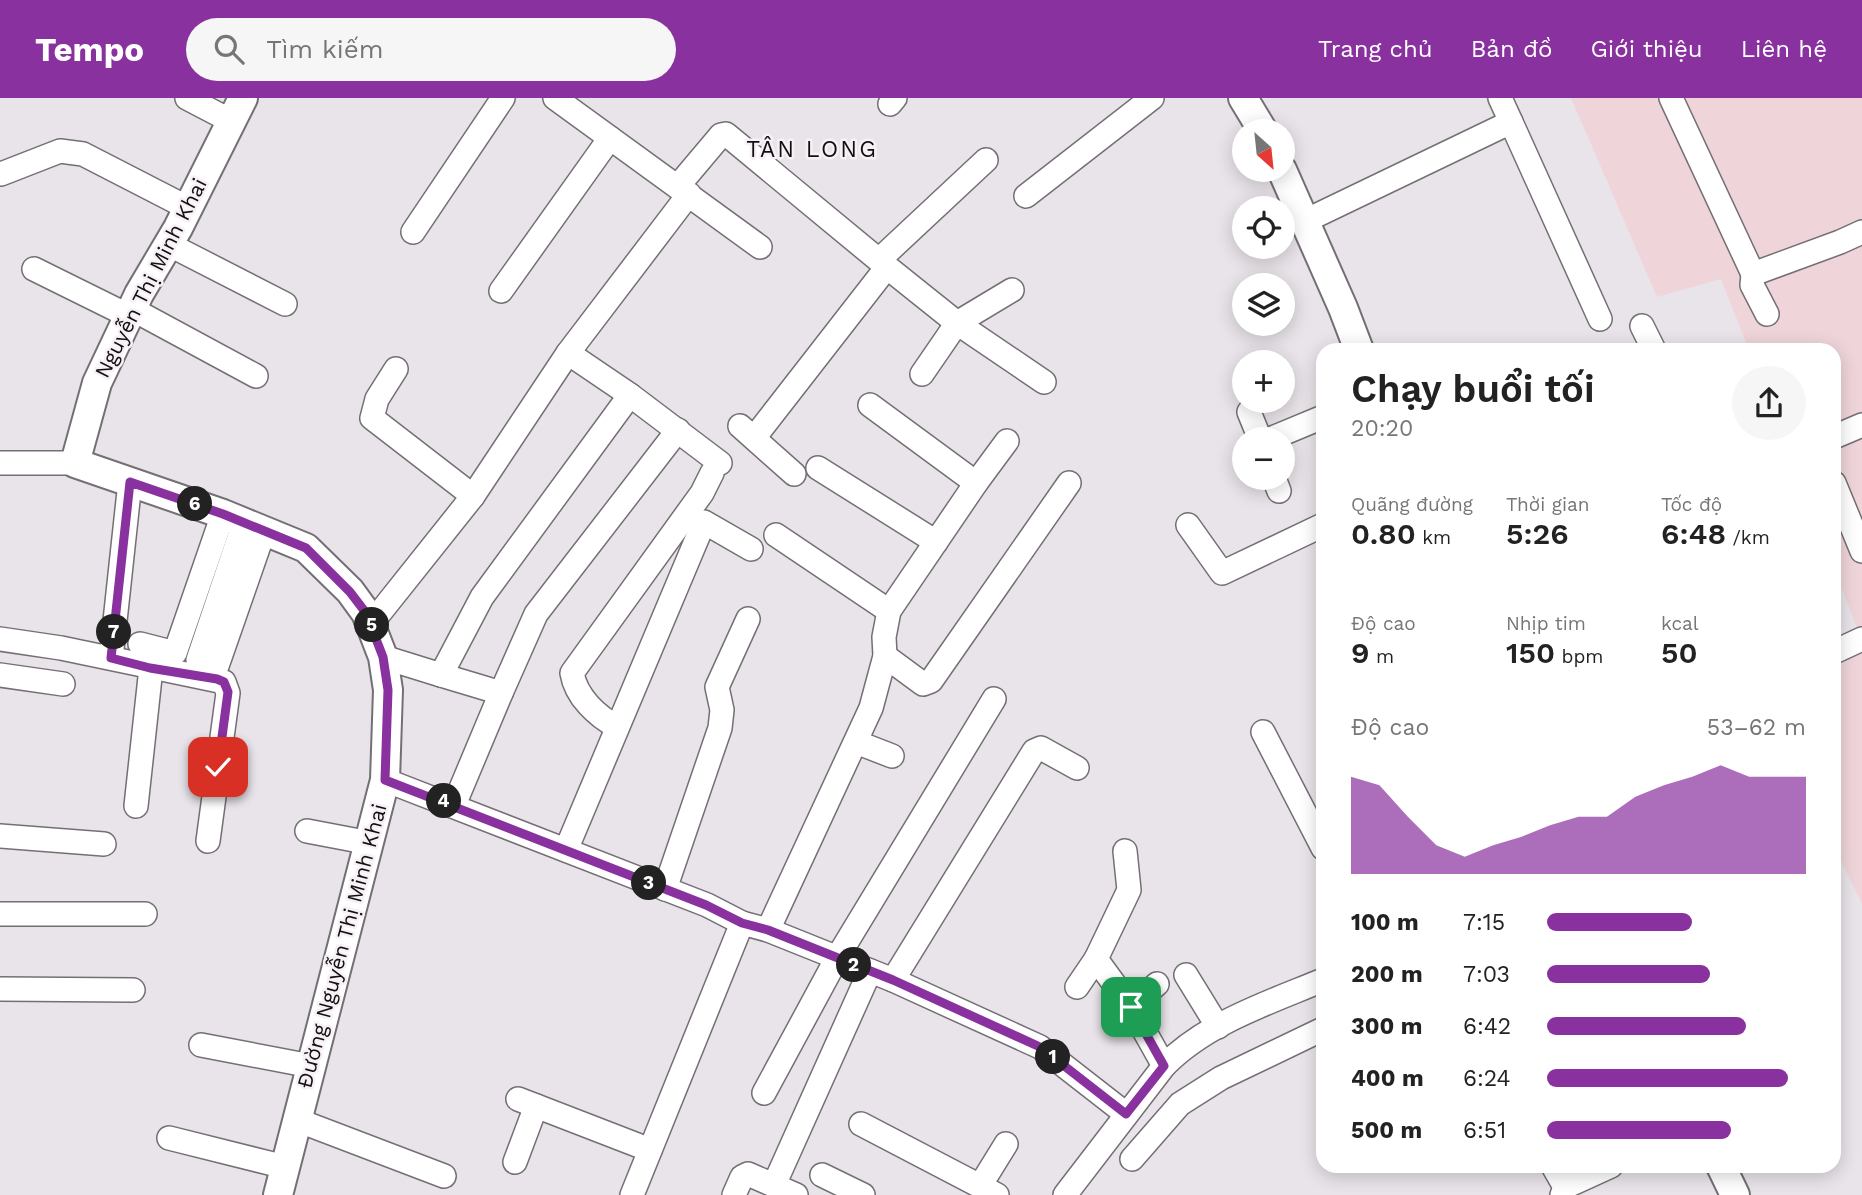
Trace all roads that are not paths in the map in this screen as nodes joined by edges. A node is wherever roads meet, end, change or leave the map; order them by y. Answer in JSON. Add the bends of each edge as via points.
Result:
{"nodes":[{"id":1,"x":187,"y":98,"type":"edge"},
{"id":2,"x":503,"y":98,"type":"edge"},
{"id":3,"x":555,"y":98,"type":"edge"},
{"id":4,"x":1152,"y":98,"type":"edge"},
{"id":5,"x":1243,"y":98,"type":"edge"},
{"id":6,"x":1500,"y":98,"type":"edge"},
{"id":7,"x":1671,"y":98,"type":"edge"},
{"id":8,"x":237,"y":109,"type":"edge"},
{"id":9,"x":1256,"y":119,"type":"edge"},
{"id":10,"x":1511,"y":122,"type":"junction"},
{"id":11,"x":610,"y":138,"type":"junction"},
{"id":12,"x":986,"y":160,"type":"dead end"},
{"id":13,"x":1,"y":174,"type":"edge"},
{"id":14,"x":1287,"y":182,"type":"edge"},
{"id":15,"x":683,"y":190,"type":"junction"},
{"id":16,"x":1026,"y":196,"type":"dead end"},
{"id":17,"x":188,"y":208,"type":"junction"},
{"id":18,"x":1305,"y":221,"type":"junction"},
{"id":19,"x":413,"y":232,"type":"dead end"},
{"id":20,"x":1862,"y":232,"type":"edge"},
{"id":21,"x":169,"y":244,"type":"junction"},
{"id":22,"x":761,"y":247,"type":"dead end"},
{"id":23,"x":883,"y":263,"type":"junction"},
{"id":24,"x":34,"y":269,"type":"dead end"},
{"id":25,"x":1753,"y":274,"type":"junction"},
{"id":26,"x":1012,"y":290,"type":"dead end"},
{"id":27,"x":501,"y":291,"type":"dead end"},
{"id":28,"x":285,"y":304,"type":"dead end"},
{"id":29,"x":130,"y":312,"type":"junction"},
{"id":30,"x":1767,"y":314,"type":"dead end"},
{"id":31,"x":1600,"y":319,"type":"dead end"},
{"id":32,"x":957,"y":323,"type":"junction"},
{"id":33,"x":1642,"y":326,"type":"dead end"},
{"id":34,"x":1356,"y":343,"type":"edge"},
{"id":35,"x":1650,"y":343,"type":"edge"},
{"id":36,"x":568,"y":353,"type":"junction"},
{"id":37,"x":396,"y":369,"type":"dead end"},
{"id":38,"x":922,"y":374,"type":"dead end"},
{"id":39,"x":256,"y":376,"type":"dead end"},
{"id":40,"x":1044,"y":382,"type":"dead end"},
{"id":41,"x":630,"y":395,"type":"junction"},
{"id":42,"x":870,"y":405,"type":"dead end"},
{"id":43,"x":1316,"y":420,"type":"edge"},
{"id":44,"x":1862,"y":425,"type":"edge"},
{"id":45,"x":1295,"y":429,"type":"edge"},
{"id":46,"x":678,"y":430,"type":"junction"},
{"id":47,"x":1841,"y":434,"type":"edge"},
{"id":48,"x":1007,"y":441,"type":"dead end"},
{"id":49,"x":0,"y":463,"type":"edge"},
{"id":50,"x":75,"y":463,"type":"junction"},
{"id":51,"x":818,"y":468,"type":"dead end"},
{"id":52,"x":794,"y":474,"type":"dead end"},
{"id":53,"x":130,"y":482,"type":"junction"},
{"id":54,"x":976,"y":483,"type":"junction"},
{"id":55,"x":1069,"y":483,"type":"dead end"},
{"id":56,"x":473,"y":496,"type":"junction"},
{"id":57,"x":1841,"y":500,"type":"edge"},
{"id":58,"x":696,"y":517,"type":"junction"},
{"id":59,"x":244,"y":523,"type":"junction"},
{"id":60,"x":1188,"y":525,"type":"dead end"},
{"id":61,"x":1316,"y":528,"type":"edge"},
{"id":62,"x":775,"y":535,"type":"dead end"},
{"id":63,"x":936,"y":542,"type":"junction"},
{"id":64,"x":751,"y":549,"type":"dead end"},
{"id":65,"x":1862,"y":551,"type":"edge"},
{"id":66,"x":889,"y":611,"type":"junction"},
{"id":67,"x":748,"y":620,"type":"dead end"},
{"id":68,"x":371,"y":624,"type":"junction"},
{"id":69,"x":0,"y":639,"type":"edge"},
{"id":70,"x":1862,"y":639,"type":"edge"},
{"id":71,"x":140,"y":643,"type":"dead end"},
{"id":72,"x":1841,"y":649,"type":"edge"},
{"id":73,"x":175,"y":653,"type":"junction"},
{"id":74,"x":885,"y":656,"type":"junction"},
{"id":75,"x":383,"y":657,"type":"junction"},
{"id":76,"x":111,"y":658,"type":"junction"},
{"id":77,"x":150,"y":668,"type":"junction"},
{"id":78,"x":0,"y":675,"type":"edge"},
{"id":79,"x":441,"y":675,"type":"junction"},
{"id":80,"x":63,"y":684,"type":"dead end"},
{"id":81,"x":501,"y":693,"type":"junction"},
{"id":82,"x":994,"y":699,"type":"dead end"},
{"id":83,"x":617,"y":727,"type":"junction"},
{"id":84,"x":1263,"y":733,"type":"dead end"},
{"id":85,"x":856,"y":742,"type":"junction"},
{"id":86,"x":892,"y":756,"type":"dead end"},
{"id":87,"x":1077,"y":768,"type":"dead end"},
{"id":88,"x":385,"y":780,"type":"junction"},
{"id":89,"x":454,"y":805,"type":"junction"},
{"id":90,"x":136,"y":806,"type":"dead end"},
{"id":91,"x":307,"y":831,"type":"dead end"},
{"id":92,"x":1316,"y":835,"type":"edge"},
{"id":93,"x":0,"y":836,"type":"edge"},
{"id":94,"x":208,"y":841,"type":"dead end"},
{"id":95,"x":370,"y":843,"type":"junction"},
{"id":96,"x":104,"y":844,"type":"dead end"},
{"id":97,"x":566,"y":850,"type":"junction"},
{"id":98,"x":1125,"y":851,"type":"dead end"},
{"id":99,"x":665,"y":889,"type":"junction"},
{"id":100,"x":0,"y":914,"type":"edge"},
{"id":101,"x":145,"y":914,"type":"dead end"},
{"id":102,"x":742,"y":923,"type":"junction"},
{"id":103,"x":768,"y":930,"type":"junction"},
{"id":104,"x":837,"y":958,"type":"junction"},
{"id":105,"x":1096,"y":959,"type":"junction"},
{"id":106,"x":870,"y":971,"type":"junction"},
{"id":107,"x":1186,"y":975,"type":"dead end"},
{"id":108,"x":893,"y":980,"type":"junction"},
{"id":109,"x":1316,"y":983,"type":"edge"},
{"id":110,"x":1157,"y":984,"type":"dead end"},
{"id":111,"x":1077,"y":987,"type":"dead end"},
{"id":112,"x":0,"y":989,"type":"edge"},
{"id":113,"x":133,"y":990,"type":"dead end"},
{"id":114,"x":1131,"y":1007,"type":"junction"},
{"id":115,"x":1218,"y":1027,"type":"junction"},
{"id":116,"x":1316,"y":1033,"type":"edge"},
{"id":117,"x":201,"y":1045,"type":"dead end"},
{"id":118,"x":311,"y":1066,"type":"junction"},
{"id":119,"x":1164,"y":1066,"type":"junction"},
{"id":120,"x":764,"y":1093,"type":"dead end"},
{"id":121,"x":1126,"y":1114,"type":"junction"},
{"id":122,"x":297,"y":1120,"type":"junction"},
{"id":123,"x":861,"y":1124,"type":"dead end"},
{"id":124,"x":169,"y":1139,"type":"dead end"},
{"id":125,"x":1006,"y":1144,"type":"dead end"},
{"id":126,"x":650,"y":1150,"type":"junction"},
{"id":127,"x":1132,"y":1159,"type":"dead end"},
{"id":128,"x":515,"y":1162,"type":"dead end"},
{"id":129,"x":285,"y":1167,"type":"junction"},
{"id":130,"x":1556,"y":1173,"type":"edge"},
{"id":131,"x":1598,"y":1173,"type":"edge"},
{"id":132,"x":1724,"y":1173,"type":"edge"},
{"id":133,"x":822,"y":1175,"type":"dead end"},
{"id":134,"x":444,"y":1176,"type":"dead end"},
{"id":135,"x":774,"y":1185,"type":"junction"},
{"id":136,"x":989,"y":1191,"type":"edge"},
{"id":137,"x":1563,"y":1191,"type":"edge"},
{"id":138,"x":278,"y":1195,"type":"edge"},
{"id":139,"x":632,"y":1195,"type":"edge"},
{"id":140,"x":734,"y":1195,"type":"edge"},
{"id":141,"x":796,"y":1195,"type":"edge"},
{"id":142,"x":863,"y":1195,"type":"edge"},
{"id":143,"x":1065,"y":1195,"type":"edge"},
{"id":144,"x":1735,"y":1195,"type":"edge"}],
"edges":[{"from":1,"to":8,"type":"street"},
{"from":2,"to":19,"type":"street"},
{"from":3,"to":11,"type":"street"},
{"from":4,"to":16,"type":"street"},
{"from":5,"to":9,"type":"main road"},
{"from":6,"to":10,"type":"street"},
{"from":7,"to":25,"type":"street"},
{"from":8,"to":17,"type":"main road","name":"Nguyễn Thị Minh Khai"},
{"from":10,"to":18,"type":"street"},
{"from":10,"to":31,"type":"street"},
{"from":11,"to":15,"type":"street"},
{"from":11,"to":27,"type":"street"},
{"from":12,"to":23,"type":"street"},
{"from":13,"to":17,"type":"street","via":[[60,151],[83,154]]},
{"from":14,"to":18,"type":"main road"},
{"from":15,"to":22,"type":"street"},
{"from":15,"to":23,"type":"street","via":[[726,134]]},
{"from":15,"to":36,"type":"street"},
{"from":17,"to":21,"type":"main road","name":"Nguyễn Thị Minh Khai"},
{"from":18,"to":34,"type":"main road"},
{"from":20,"to":25,"type":"street"},
{"from":21,"to":28,"type":"street"},
{"from":21,"to":29,"type":"main road","name":"Nguyễn Thị Minh Khai"},
{"from":23,"to":32,"type":"street"},
{"from":23,"to":52,"type":"street","via":[[747,432]]},
{"from":24,"to":29,"type":"street"},
{"from":25,"to":30,"type":"street","via":[[1752,285]]},
{"from":26,"to":32,"type":"street"},
{"from":29,"to":39,"type":"street"},
{"from":29,"to":50,"type":"main road","name":"Nguyễn Thị Minh Khai","via":[[97,383]]},
{"from":32,"to":38,"type":"street"},
{"from":32,"to":40,"type":"street"},
{"from":33,"to":35,"type":"street"},
{"from":36,"to":41,"type":"street"},
{"from":36,"to":56,"type":"street"},
{"from":37,"to":56,"type":"street","via":[[377,399],[372,418]]},
{"from":41,"to":46,"type":"street"},
{"from":41,"to":79,"type":"street","via":[[482,597]]},
{"from":42,"to":54,"type":"street"},
{"from":43,"to":45,"type":"street"},
{"from":44,"to":47,"type":"street"},
{"from":46,"to":58,"type":"street","via":[[716,468]]},
{"from":46,"to":81,"type":"street","via":[[536,614]]},
{"from":48,"to":54,"type":"street"},
{"from":49,"to":50,"type":"street"},
{"from":50,"to":53,"type":"main road","name":"Đường Nguyễn Thị Minh Khai"},
{"from":51,"to":63,"type":"street"},
{"from":53,"to":59,"type":"main road","name":"Đường Nguyễn Thị Minh Khai"},
{"from":53,"to":76,"type":"street"},
{"from":54,"to":63,"type":"street"},
{"from":55,"to":74,"type":"street","via":[[931,681],[923,684]]},
{"from":56,"to":68,"type":"street"},
{"from":57,"to":65,"type":"street"},
{"from":58,"to":64,"type":"street"},
{"from":58,"to":83,"type":"street"},
{"from":58,"to":83,"type":"street","via":[[572,673],[596,715]]},
{"from":59,"to":68,"type":"main road","name":"Đường Nguyễn Thị Minh Khai","via":[[306,548],[350,592]]},
{"from":59,"to":73,"type":"street"},
{"from":59,"to":73,"type":"street","via":[[216,666]]},
{"from":60,"to":61,"type":"street","via":[[1222,573]]},
{"from":62,"to":66,"type":"street"},
{"from":63,"to":66,"type":"street"},
{"from":66,"to":74,"type":"street"},
{"from":67,"to":99,"type":"street","via":[[716,687],[722,710],[720,728]]},
{"from":68,"to":75,"type":"main road","name":"Đường Nguyễn Thị Minh Khai"},
{"from":69,"to":76,"type":"street"},
{"from":70,"to":72,"type":"street"},
{"from":71,"to":73,"type":"street"},
{"from":74,"to":85,"type":"street"},
{"from":75,"to":79,"type":"street"},
{"from":75,"to":88,"type":"main road","name":"Đường Nguyễn Thị Minh Khai","via":[[388,690]]},
{"from":76,"to":77,"type":"street"},
{"from":77,"to":90,"type":"street"},
{"from":77,"to":94,"type":"street","via":[[217,679],[228,692]]},
{"from":78,"to":80,"type":"street"},
{"from":79,"to":81,"type":"street"},
{"from":81,"to":89,"type":"street"},
{"from":82,"to":104,"type":"street"},
{"from":83,"to":97,"type":"street"},
{"from":84,"to":92,"type":"street"},
{"from":85,"to":86,"type":"street"},
{"from":85,"to":103,"type":"street"},
{"from":87,"to":108,"type":"street","via":[[1041,748],[1034,751]]},
{"from":88,"to":89,"type":"street"},
{"from":88,"to":95,"type":"main road","name":"Đường Nguyễn Thị Minh Khai"},
{"from":89,"to":97,"type":"street"},
{"from":91,"to":95,"type":"street"},
{"from":93,"to":96,"type":"street"},
{"from":95,"to":118,"type":"main road","name":"Đường Nguyễn Thị Minh Khai"},
{"from":97,"to":99,"type":"street"},
{"from":98,"to":105,"type":"street","via":[[1129,890]]},
{"from":99,"to":102,"type":"street"},
{"from":100,"to":101,"type":"street"},
{"from":102,"to":103,"type":"street"},
{"from":102,"to":126,"type":"street"},
{"from":103,"to":104,"type":"street"},
{"from":104,"to":106,"type":"street"},
{"from":104,"to":120,"type":"street"},
{"from":105,"to":111,"type":"street"},
{"from":105,"to":114,"type":"street"},
{"from":106,"to":108,"type":"street"},
{"from":106,"to":135,"type":"street"},
{"from":107,"to":115,"type":"street"},
{"from":108,"to":121,"type":"street","via":[[1040,1047]]},
{"from":109,"to":115,"type":"street"},
{"from":110,"to":114,"type":"street"},
{"from":112,"to":113,"type":"street"},
{"from":114,"to":119,"type":"street"},
{"from":115,"to":119,"type":"street","via":[[1190,1042]]},
{"from":116,"to":127,"type":"street","via":[[1221,1078],[1180,1104]]},
{"from":117,"to":118,"type":"street"},
{"from":118,"to":122,"type":"main road","name":"Đường Nguyễn Thị Minh Khai"},
{"from":119,"to":121,"type":"street"},
{"from":121,"to":143,"type":"street"},
{"from":122,"to":129,"type":"main road","name":"Đường Nguyễn Thị Minh Khai"},
{"from":122,"to":134,"type":"street"},
{"from":123,"to":136,"type":"street"},
{"from":124,"to":129,"type":"street"},
{"from":125,"to":136,"type":"street"},
{"from":126,"to":128,"type":"street","via":[[527,1103]]},
{"from":126,"to":139,"type":"street"},
{"from":129,"to":138,"type":"main road","name":"Đường Nguyễn Thị Minh Khai"},
{"from":130,"to":137,"type":"street"},
{"from":131,"to":137,"type":"street"},
{"from":132,"to":144,"type":"main road"},
{"from":133,"to":142,"type":"street"},
{"from":135,"to":140,"type":"street","via":[[748,1174]]},
{"from":135,"to":141,"type":"street"}]}
